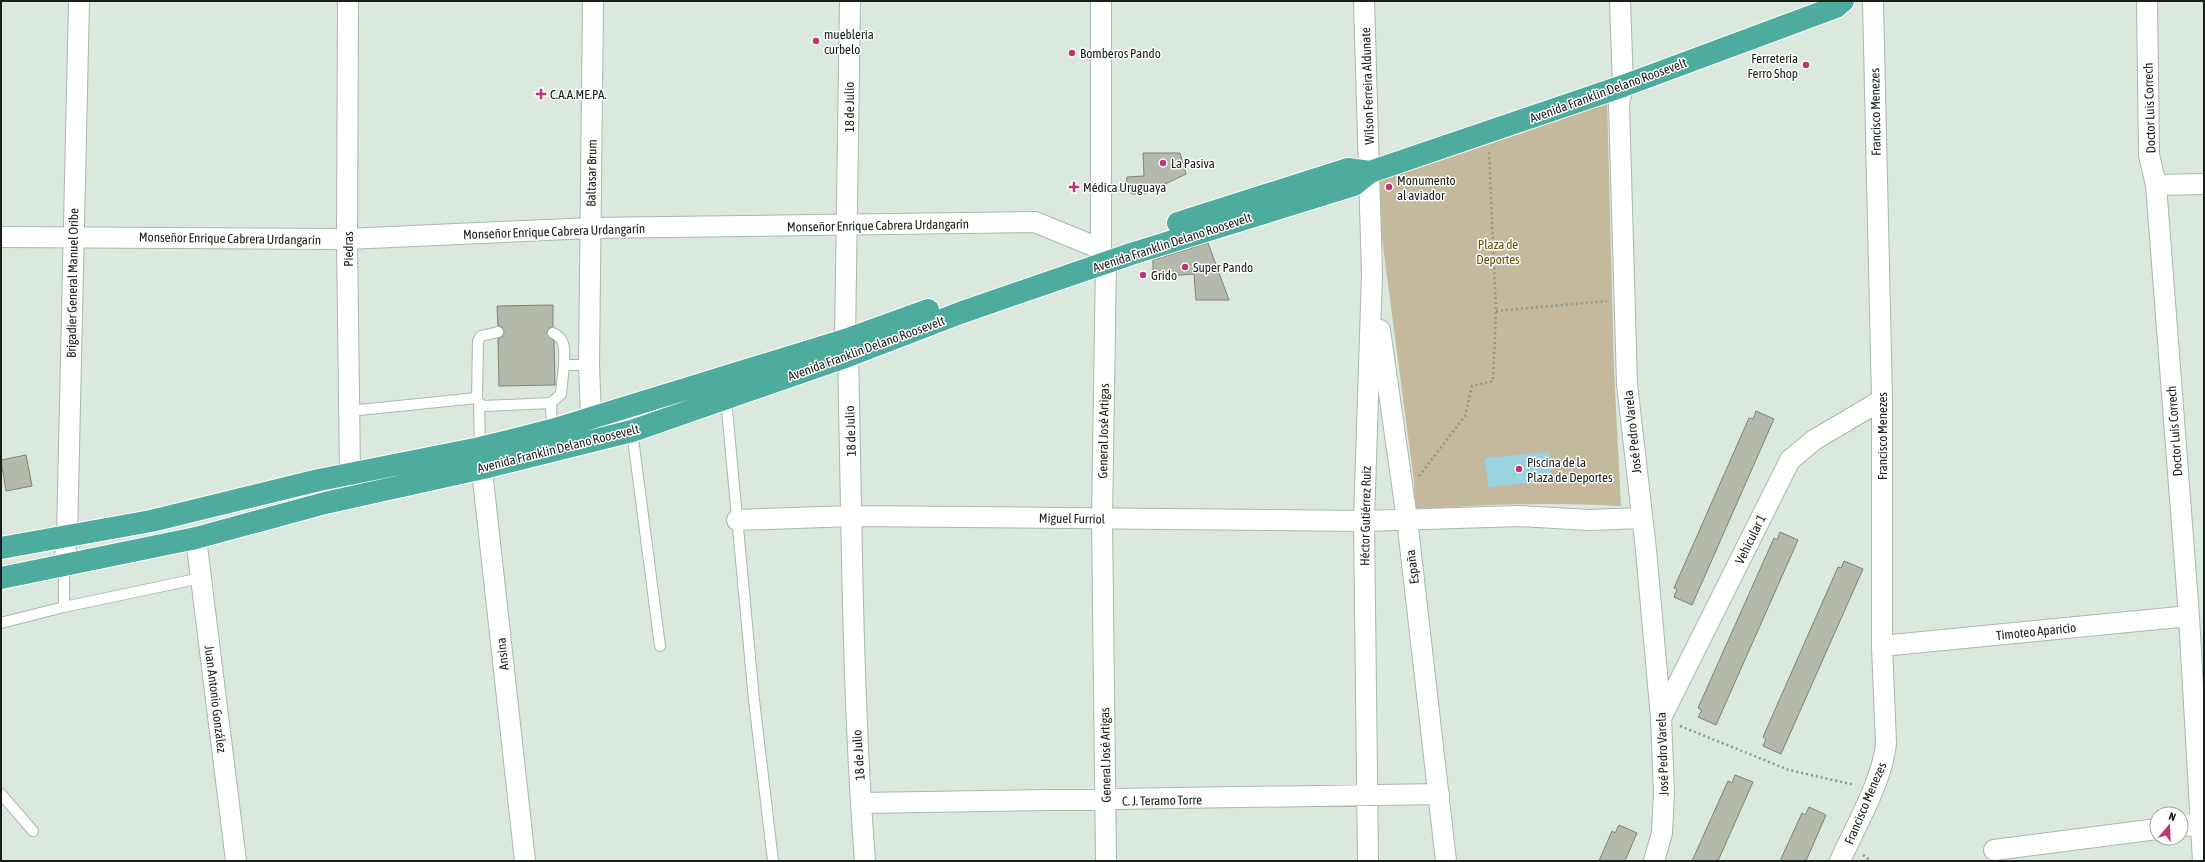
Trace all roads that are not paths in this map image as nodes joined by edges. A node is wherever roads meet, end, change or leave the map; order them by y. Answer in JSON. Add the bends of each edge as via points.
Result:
{"nodes":[{"id":1,"x":79,"y":1,"type":"edge"},
{"id":2,"x":348,"y":1,"type":"edge"},
{"id":3,"x":593,"y":1,"type":"edge"},
{"id":4,"x":850,"y":1,"type":"edge"},
{"id":5,"x":1101,"y":1,"type":"edge"},
{"id":6,"x":1364,"y":1,"type":"edge"},
{"id":7,"x":1620,"y":1,"type":"edge"},
{"id":8,"x":1873,"y":1,"type":"edge"},
{"id":9,"x":2147,"y":1,"type":"edge"},
{"id":10,"x":1838,"y":3,"type":"edge"},
{"id":11,"x":1623,"y":86,"type":"junction"},
{"id":12,"x":1370,"y":172,"type":"junction"},
{"id":13,"x":2204,"y":184,"type":"edge"},
{"id":14,"x":2156,"y":185,"type":"junction"},
{"id":15,"x":848,"y":226,"type":"junction"},
{"id":16,"x":590,"y":228,"type":"junction"},
{"id":17,"x":73,"y":236,"type":"junction"},
{"id":18,"x":1,"y":237,"type":"edge"},
{"id":19,"x":347,"y":239,"type":"junction"},
{"id":20,"x":1103,"y":256,"type":"junction"},
{"id":21,"x":1372,"y":274,"type":"junction"},
{"id":22,"x":498,"y":332,"type":"dead end"},
{"id":23,"x":554,"y":333,"type":"dead end"},
{"id":24,"x":846,"y":348,"type":"junction"},
{"id":25,"x":564,"y":365,"type":"junction"},
{"id":26,"x":589,"y":365,"type":"junction"},
{"id":27,"x":726,"y":399,"type":"junction"},
{"id":28,"x":1882,"y":400,"type":"junction"},
{"id":29,"x":478,"y":401,"type":"junction"},
{"id":30,"x":551,"y":403,"type":"junction"},
{"id":31,"x":349,"y":411,"type":"junction"},
{"id":32,"x":591,"y":417,"type":"junction"},
{"id":33,"x":552,"y":430,"type":"junction"},
{"id":34,"x":632,"y":431,"type":"junction"},
{"id":35,"x":597,"y":440,"type":"junction"},
{"id":36,"x":481,"y":458,"type":"junction"},
{"id":37,"x":350,"y":474,"type":"junction"},
{"id":38,"x":352,"y":496,"type":"junction"},
{"id":39,"x":852,"y":516,"type":"junction"},
{"id":40,"x":1641,"y":518,"type":"junction"},
{"id":41,"x":1102,"y":519,"type":"junction"},
{"id":42,"x":1407,"y":519,"type":"junction"},
{"id":43,"x":737,"y":520,"type":"junction"},
{"id":44,"x":1364,"y":521,"type":"junction"},
{"id":45,"x":67,"y":537,"type":"junction"},
{"id":46,"x":196,"y":538,"type":"junction"},
{"id":47,"x":1,"y":548,"type":"edge"},
{"id":48,"x":64,"y":566,"type":"junction"},
{"id":49,"x":1,"y":578,"type":"edge"},
{"id":50,"x":201,"y":578,"type":"junction"},
{"id":51,"x":64,"y":607,"type":"junction"},
{"id":52,"x":2189,"y":616,"type":"junction"},
{"id":53,"x":1,"y":623,"type":"edge"},
{"id":54,"x":660,"y":646,"type":"dead end"},
{"id":55,"x":1882,"y":646,"type":"junction"},
{"id":56,"x":1661,"y":718,"type":"junction"},
{"id":57,"x":1,"y":794,"type":"edge"},
{"id":58,"x":1439,"y":794,"type":"junction"},
{"id":59,"x":1368,"y":795,"type":"junction"},
{"id":60,"x":1105,"y":801,"type":"junction"},
{"id":61,"x":861,"y":803,"type":"junction"},
{"id":62,"x":2201,"y":824,"type":"junction"},
{"id":63,"x":2189,"y":825,"type":"edge"},
{"id":64,"x":2149,"y":830,"type":"edge"},
{"id":65,"x":33,"y":831,"type":"dead end"},
{"id":66,"x":1994,"y":850,"type":"dead end"},
{"id":67,"x":236,"y":861,"type":"edge"},
{"id":68,"x":525,"y":861,"type":"edge"},
{"id":69,"x":773,"y":861,"type":"edge"},
{"id":70,"x":865,"y":861,"type":"edge"},
{"id":71,"x":1106,"y":861,"type":"edge"},
{"id":72,"x":1368,"y":861,"type":"edge"},
{"id":73,"x":1446,"y":861,"type":"edge"},
{"id":74,"x":1654,"y":861,"type":"edge"},
{"id":75,"x":1840,"y":861,"type":"edge"},
{"id":76,"x":2203,"y":861,"type":"edge"}],
"edges":[{"from":1,"to":17,"type":"street","name":"Brigadier General Manuel Oribe"},
{"from":2,"to":19,"type":"street","name":"Piedras"},
{"from":3,"to":16,"type":"street","name":"Baltasar Brum"},
{"from":4,"to":15,"type":"street","name":"18 de Julio"},
{"from":5,"to":20,"type":"street","name":"General José Artigas"},
{"from":6,"to":12,"type":"street","name":"Wilson Ferreira Aldunate"},
{"from":7,"to":11,"type":"street","name":"José Pedro Varela"},
{"from":8,"to":28,"type":"street","name":"Francisco Menezes"},
{"from":9,"to":14,"type":"street","name":"Doctor Luis Correch","via":[[2149,155]]},
{"from":10,"to":11,"type":"highway","name":"Avenida Franklin Delano Roosevelt"},
{"from":11,"to":12,"type":"highway","name":"Avenida Franklin Delano Roosevelt"},
{"from":11,"to":40,"type":"street","name":"José Pedro Varela","via":[[1619,104],[1627,384]]},
{"from":12,"to":20,"type":"highway","name":"Avenida Franklin Delano Roosevelt","via":[[1354,185]]},
{"from":12,"to":21,"type":"street","name":"Héctor Gutiérrez Ruiz"},
{"from":13,"to":14,"type":"street"},
{"from":14,"to":52,"type":"street","name":"Doctor Luis Correch"},
{"from":15,"to":16,"type":"street","name":"Monseñor Enrique Cabrera Urdangarín"},
{"from":15,"to":20,"type":"street","name":"Monseñor Enrique Cabrera Urdangarín","via":[[1035,222]]},
{"from":15,"to":24,"type":"street","name":"18 de Julio"},
{"from":16,"to":19,"type":"street","name":"Monseñor Enrique Cabrera Urdangarín"},
{"from":16,"to":26,"type":"street","name":"Baltasar Brum"},
{"from":17,"to":18,"type":"street","name":"Monseñor Enrique Cabrera Urdangarín"},
{"from":17,"to":19,"type":"street","name":"Monseñor Enrique Cabrera Urdangarín"},
{"from":17,"to":45,"type":"street","name":"Brigadier General Manuel Oribe"},
{"from":19,"to":31,"type":"street","name":"Piedras"},
{"from":20,"to":24,"type":"highway","name":"Avenida Franklin Delano Roosevelt","via":[[960,313]]},
{"from":20,"to":41,"type":"street","name":"General José Artigas"},
{"from":21,"to":42,"type":"street","name":"España"},
{"from":21,"to":44,"type":"street","name":"Héctor Gutiérrez Ruiz"},
{"from":22,"to":29,"type":"lane","via":[[481,336],[478,341]]},
{"from":23,"to":25,"type":"lane","via":[[564,341]]},
{"from":24,"to":27,"type":"highway","name":"Avenida Franklin Delano Roosevelt"},
{"from":24,"to":32,"type":"highway","name":"Avenida Franklin Delano Roosevelt"},
{"from":24,"to":39,"type":"street","name":"18 de Julio"},
{"from":25,"to":26,"type":"lane"},
{"from":25,"to":30,"type":"lane","via":[[561,394]]},
{"from":26,"to":32,"type":"street","name":"Baltasar Brum"},
{"from":27,"to":34,"type":"highway","name":"Avenida Franklin Delano Roosevelt"},
{"from":27,"to":43,"type":"lane"},
{"from":28,"to":55,"type":"street","name":"Francisco Menezes"},
{"from":28,"to":56,"type":"street","name":"Vehicular 1","via":[[1814,440],[1790,460]]},
{"from":29,"to":30,"type":"lane","via":[[484,406]]},
{"from":29,"to":31,"type":"lane"},
{"from":29,"to":36,"type":"lane"},
{"from":30,"to":33,"type":"lane"},
{"from":31,"to":37,"type":"street","name":"Piedras"},
{"from":32,"to":33,"type":"highway","name":"Avenida Franklin Delano Roosevelt"},
{"from":32,"to":35,"type":"street","name":"Baltasar Brum"},
{"from":33,"to":36,"type":"highway","name":"Avenida Franklin Delano Roosevelt"},
{"from":34,"to":35,"type":"highway","name":"Avenida Franklin Delano Roosevelt"},
{"from":34,"to":54,"type":"lane"},
{"from":35,"to":36,"type":"highway","name":"Avenida Franklin Delano Roosevelt"},
{"from":36,"to":37,"type":"highway","name":"Avenida Franklin Delano Roosevelt"},
{"from":36,"to":38,"type":"highway","name":"Avenida Franklin Delano Roosevelt"},
{"from":36,"to":68,"type":"street","name":"Ansina"},
{"from":37,"to":38,"type":"street","name":"Piedras"},
{"from":37,"to":45,"type":"highway","name":"Avenida Franklin Delano Roosevelt","via":[[151,521]]},
{"from":38,"to":46,"type":"highway","name":"Avenida Franklin Delano Roosevelt"},
{"from":39,"to":41,"type":"street","name":"Miguel Furriol"},
{"from":39,"to":43,"type":"street","name":"Miguel Furriol"},
{"from":39,"to":61,"type":"street","name":"18 de Julio","via":[[856,726]]},
{"from":40,"to":42,"type":"street","name":"Miguel Furriol","via":[[1589,520],[1519,516]]},
{"from":40,"to":56,"type":"street","name":"José Pedro Varela"},
{"from":41,"to":44,"type":"street","name":"Miguel Furriol"},
{"from":41,"to":60,"type":"street","name":"General José Artigas"},
{"from":42,"to":44,"type":"street","name":"Miguel Furriol"},
{"from":42,"to":58,"type":"street","name":"España"},
{"from":43,"to":69,"type":"lane"},
{"from":44,"to":59,"type":"street","name":"Héctor Gutiérrez Ruiz"},
{"from":45,"to":47,"type":"highway","name":"Avenida Franklin Delano Roosevelt"},
{"from":45,"to":48,"type":"street","name":"Brigadier General Manuel Oribe"},
{"from":46,"to":48,"type":"highway","name":"Avenida Franklin Delano Roosevelt","via":[[158,544]]},
{"from":46,"to":50,"type":"street","name":"Juan Antonio González"},
{"from":48,"to":49,"type":"highway","name":"Avenida Franklin Delano Roosevelt"},
{"from":48,"to":51,"type":"lane"},
{"from":50,"to":51,"type":"lane"},
{"from":50,"to":67,"type":"street","name":"Juan Antonio González"},
{"from":51,"to":53,"type":"lane"},
{"from":52,"to":55,"type":"street","name":"Timoteo Aparicio"},
{"from":52,"to":62,"type":"street","name":"Doctor Luis Correch"},
{"from":55,"to":75,"type":"street","name":"Francisco Menezes","via":[[1886,743],[1884,758]]},
{"from":56,"to":74,"type":"street","name":"José Pedro Varela","via":[[1664,793],[1662,833]]},
{"from":57,"to":65,"type":"lane"},
{"from":58,"to":59,"type":"street","name":"C. J. Teramo Torre"},
{"from":58,"to":73,"type":"street","name":"España"},
{"from":59,"to":60,"type":"street","name":"C. J. Teramo Torre"},
{"from":59,"to":72,"type":"street","name":"Héctor Gutiérrez Ruiz"},
{"from":60,"to":61,"type":"street","name":"C. J. Teramo Torre"},
{"from":60,"to":71,"type":"street","name":"General José Artigas"},
{"from":61,"to":70,"type":"street","name":"18 de Julio"},
{"from":62,"to":63,"type":"street"},
{"from":62,"to":76,"type":"street","name":"Doctor Luis Correch"},
{"from":64,"to":66,"type":"street"}]}
